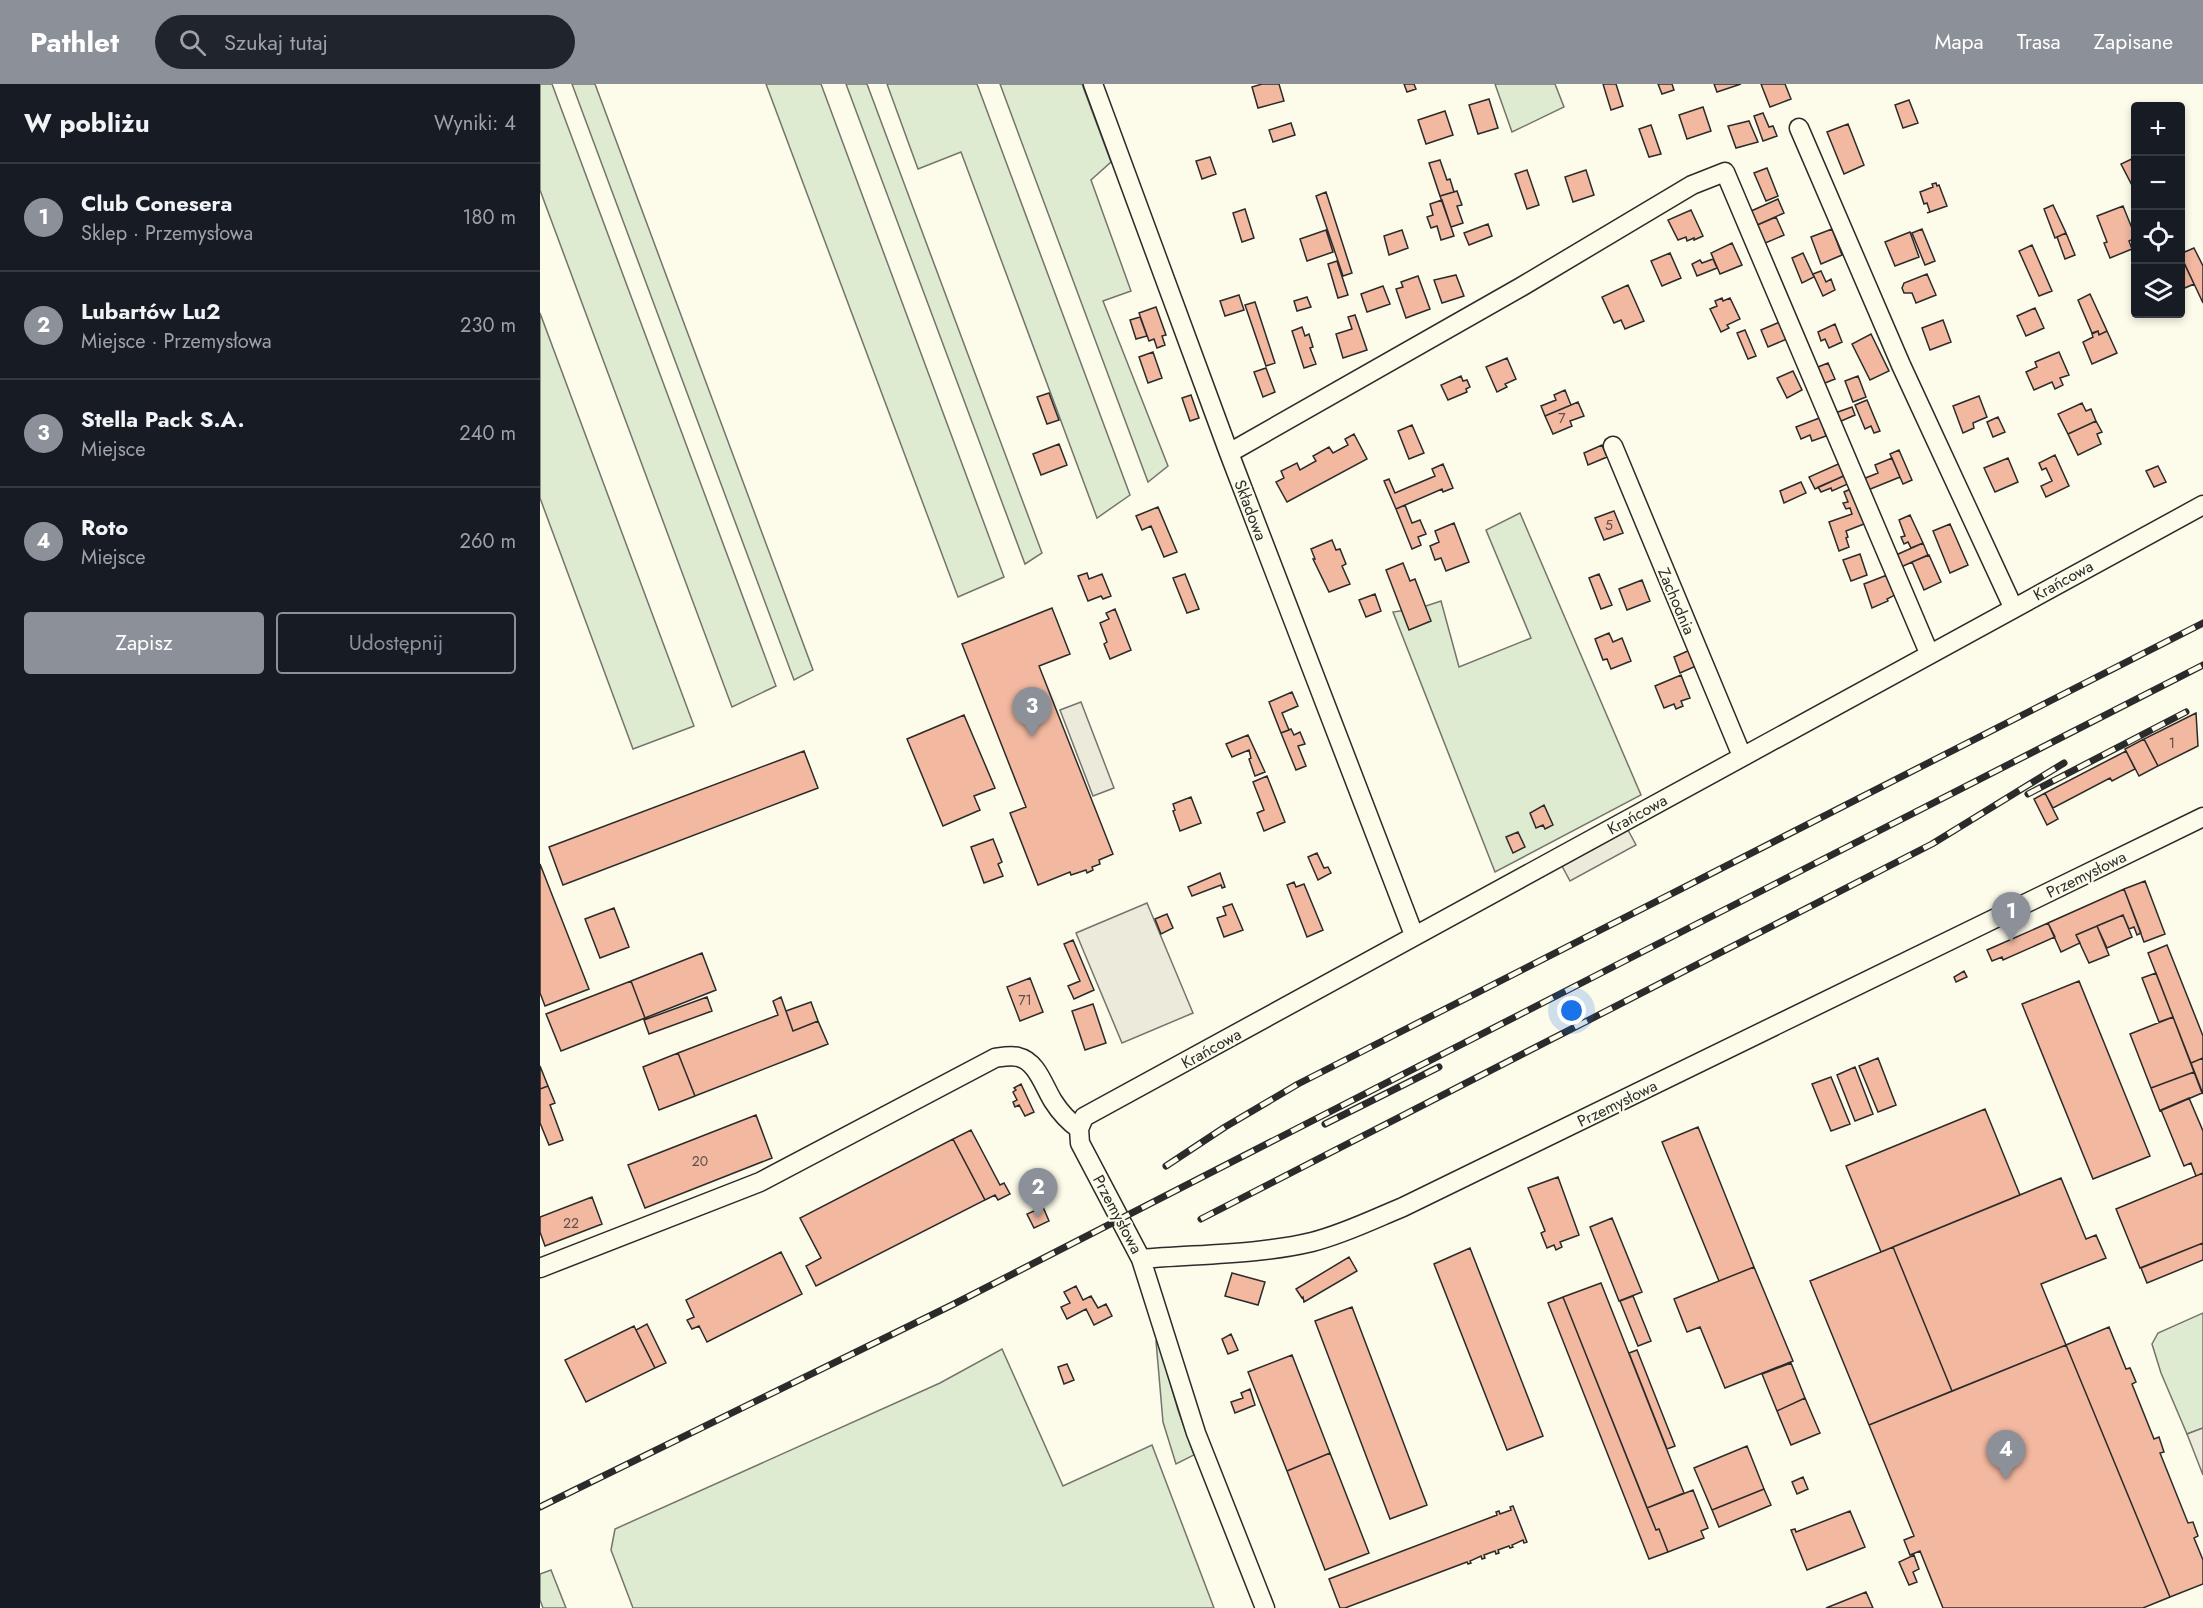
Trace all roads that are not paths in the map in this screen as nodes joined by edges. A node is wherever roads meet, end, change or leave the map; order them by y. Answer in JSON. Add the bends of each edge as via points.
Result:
{"nodes":[{"id":1,"x":1093,"y":84,"type":"edge"},
{"id":2,"x":1799,"y":128,"type":"dead end"},
{"id":3,"x":1613,"y":446,"type":"dead end"},
{"id":4,"x":1229,"y":453,"type":"junction"},
{"id":5,"x":2203,"y":505,"type":"edge"},
{"id":6,"x":2013,"y":607,"type":"junction"},
{"id":7,"x":1929,"y":653,"type":"junction"},
{"id":8,"x":1742,"y":756,"type":"junction"},
{"id":9,"x":2203,"y":817,"type":"edge"},
{"id":10,"x":1414,"y":935,"type":"junction"},
{"id":11,"x":1078,"y":1129,"type":"junction"},
{"id":12,"x":1142,"y":1259,"type":"junction"},
{"id":13,"x":540,"y":1268,"type":"edge"},
{"id":14,"x":1265,"y":1608,"type":"edge"}],
"edges":[{"from":1,"to":4,"type":"street","name":"Składowa"},
{"from":2,"to":6,"type":"street","via":[[1901,364]]},
{"from":3,"to":8,"type":"street","name":"Zachodnia"},
{"from":4,"to":7,"type":"street","via":[[1692,185],[1725,172]]},
{"from":4,"to":10,"type":"street","name":"Składowa"},
{"from":5,"to":6,"type":"street","name":"Krańcowa"},
{"from":6,"to":7,"type":"street","name":"Krańcowa"},
{"from":7,"to":8,"type":"street","name":"Krańcowa"},
{"from":8,"to":10,"type":"street","name":"Krańcowa"},
{"from":9,"to":12,"type":"street","name":"Przemysłowa","via":[[1361,1225],[1313,1242]]},
{"from":10,"to":11,"type":"street","name":"Krańcowa","via":[[1084,1117]]},
{"from":11,"to":12,"type":"street","name":"Przemysłowa","via":[[1080,1143]]},
{"from":11,"to":13,"type":"street","via":[[1066,1119],[1029,1064],[1020,1057],[994,1058],[760,1182]]},
{"from":12,"to":14,"type":"street","via":[[1196,1432]]}]}
